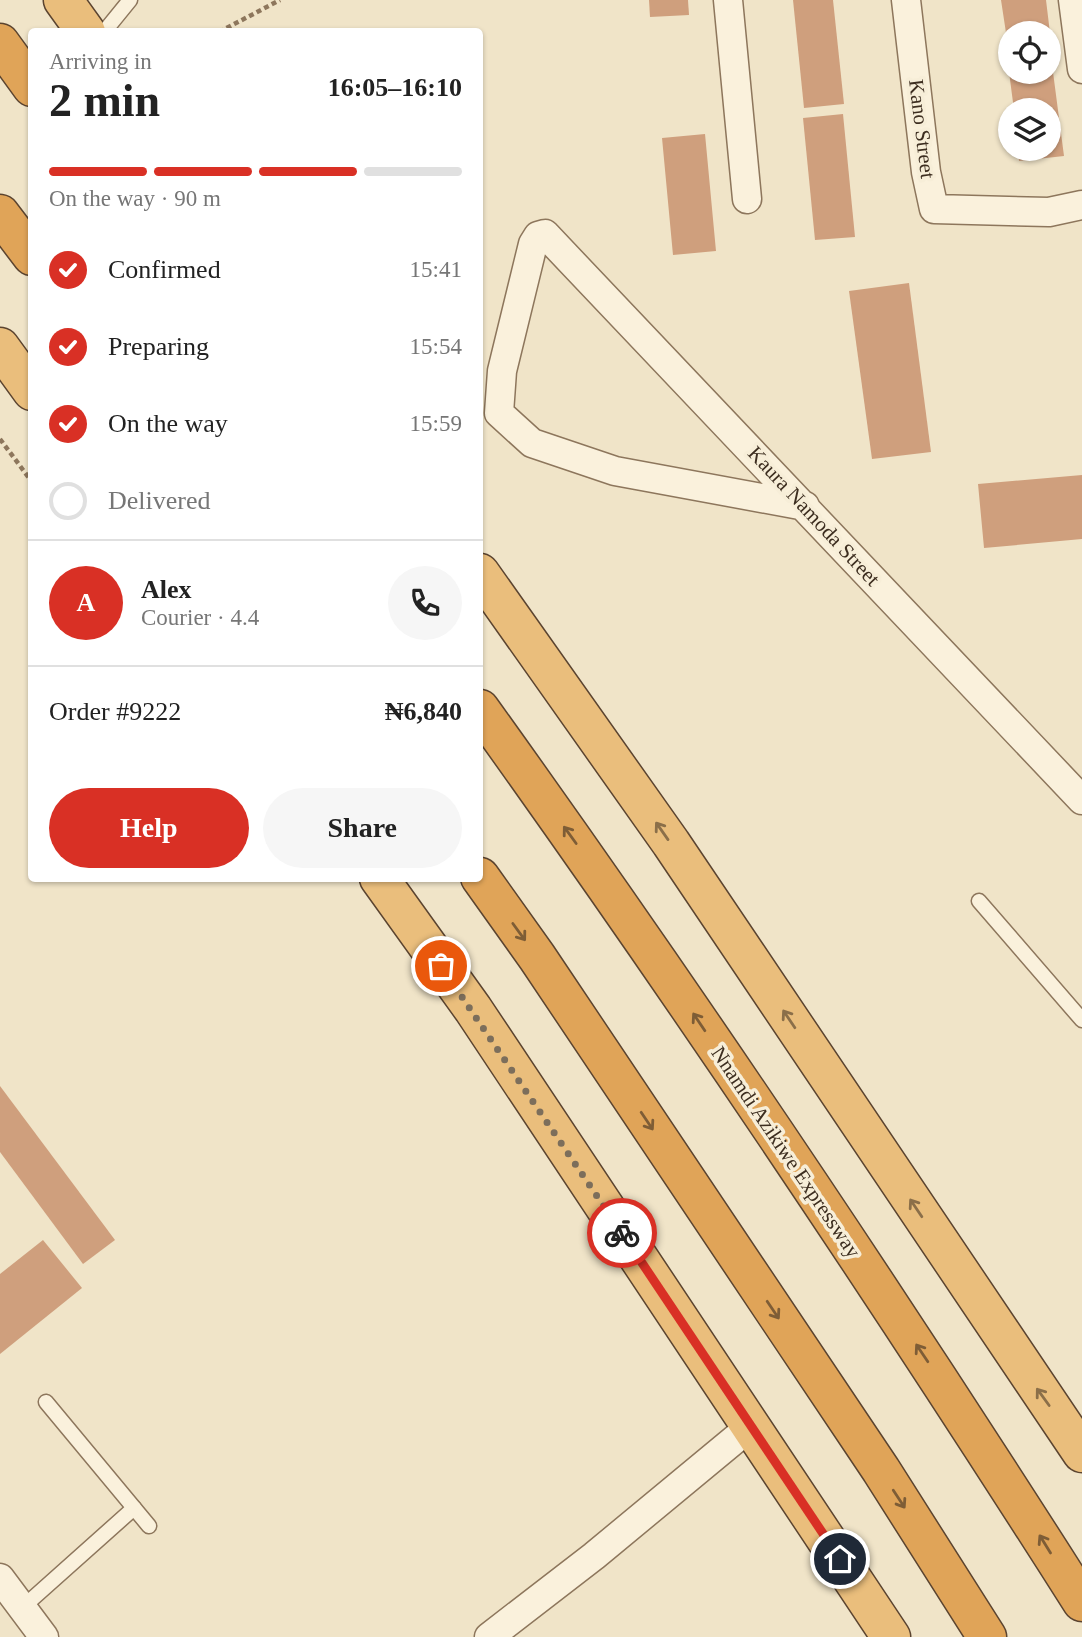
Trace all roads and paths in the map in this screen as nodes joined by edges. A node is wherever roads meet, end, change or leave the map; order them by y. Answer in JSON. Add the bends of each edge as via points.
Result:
{"nodes":[{"id":1,"x":63,"y":0,"type":"edge"},
{"id":2,"x":130,"y":0,"type":"edge"},
{"id":3,"x":280,"y":0,"type":"edge"},
{"id":4,"x":728,"y":0,"type":"edge"},
{"id":5,"x":906,"y":0,"type":"edge"},
{"id":6,"x":1073,"y":0,"type":"edge"},
{"id":7,"x":83,"y":28,"type":"edge"},
{"id":8,"x":107,"y":28,"type":"edge"},
{"id":9,"x":227,"y":28,"type":"edge"},
{"id":10,"x":0,"y":30,"type":"edge"},
{"id":11,"x":0,"y":43,"type":"edge"},
{"id":12,"x":28,"y":57,"type":"edge"},
{"id":13,"x":1082,"y":69,"type":"edge"},
{"id":14,"x":28,"y":82,"type":"edge"},
{"id":15,"x":747,"y":199,"type":"dead end"},
{"id":16,"x":1082,"y":205,"type":"edge"},
{"id":17,"x":0,"y":214,"type":"edge"},
{"id":18,"x":28,"y":251,"type":"edge"},
{"id":19,"x":0,"y":439,"type":"edge"},
{"id":20,"x":28,"y":477,"type":"edge"},
{"id":21,"x":805,"y":506,"type":"junction"},
{"id":22,"x":483,"y":577,"type":"edge"},
{"id":23,"x":483,"y":713,"type":"edge"},
{"id":24,"x":1082,"y":800,"type":"edge"},
{"id":25,"x":483,"y":881,"type":"edge"},
{"id":26,"x":382,"y":882,"type":"edge"},
{"id":27,"x":979,"y":901,"type":"dead end"},
{"id":28,"x":1082,"y":1020,"type":"edge"},
{"id":29,"x":46,"y":1402,"type":"dead end"},
{"id":30,"x":751,"y":1426,"type":"junction"},
{"id":31,"x":1082,"y":1453,"type":"edge"},
{"id":32,"x":134,"y":1508,"type":"junction"},
{"id":33,"x":149,"y":1526,"type":"dead end"},
{"id":34,"x":0,"y":1578,"type":"edge"},
{"id":35,"x":1082,"y":1602,"type":"edge"},
{"id":36,"x":22,"y":1608,"type":"junction"},
{"id":37,"x":44,"y":1637,"type":"edge"},
{"id":38,"x":489,"y":1637,"type":"edge"},
{"id":39,"x":891,"y":1637,"type":"edge"},
{"id":40,"x":987,"y":1637,"type":"edge"}],
"edges":[{"from":1,"to":7,"type":"highway"},
{"from":2,"to":8,"type":"lane"},
{"from":3,"to":9,"type":"path"},
{"from":4,"to":15,"type":"street"},
{"from":5,"to":16,"type":"street","name":"Kano Street","via":[[934,209],[1049,212]]},
{"from":6,"to":13,"type":"street"},
{"from":10,"to":12,"type":"highway"},
{"from":11,"to":14,"type":"highway"},
{"from":17,"to":18,"type":"highway"},
{"from":19,"to":20,"type":"path"},
{"from":21,"to":21,"type":"street","name":"Kaura Namoda Street","via":[[615,471],[532,443],[499,413],[502,371],[538,236],[545,234]]},
{"from":21,"to":24,"type":"street","name":"Kaura Namoda Street"},
{"from":31,"to":22,"type":"highway","one_way":true,"via":[[671,843]]},
{"from":35,"to":23,"type":"highway","name":"Nnamdi Azikiwe Expressway","one_way":true,"via":[[967,1422],[621,906]]},
{"from":25,"to":40,"type":"highway","one_way":true},
{"from":26,"to":30,"type":"highway"},
{"from":27,"to":28,"type":"lane"},
{"from":29,"to":32,"type":"lane"},
{"from":30,"to":38,"type":"street"},
{"from":30,"to":39,"type":"highway"},
{"from":32,"to":33,"type":"lane"},
{"from":32,"to":36,"type":"lane"},
{"from":34,"to":36,"type":"street"},
{"from":36,"to":37,"type":"street"}]}
